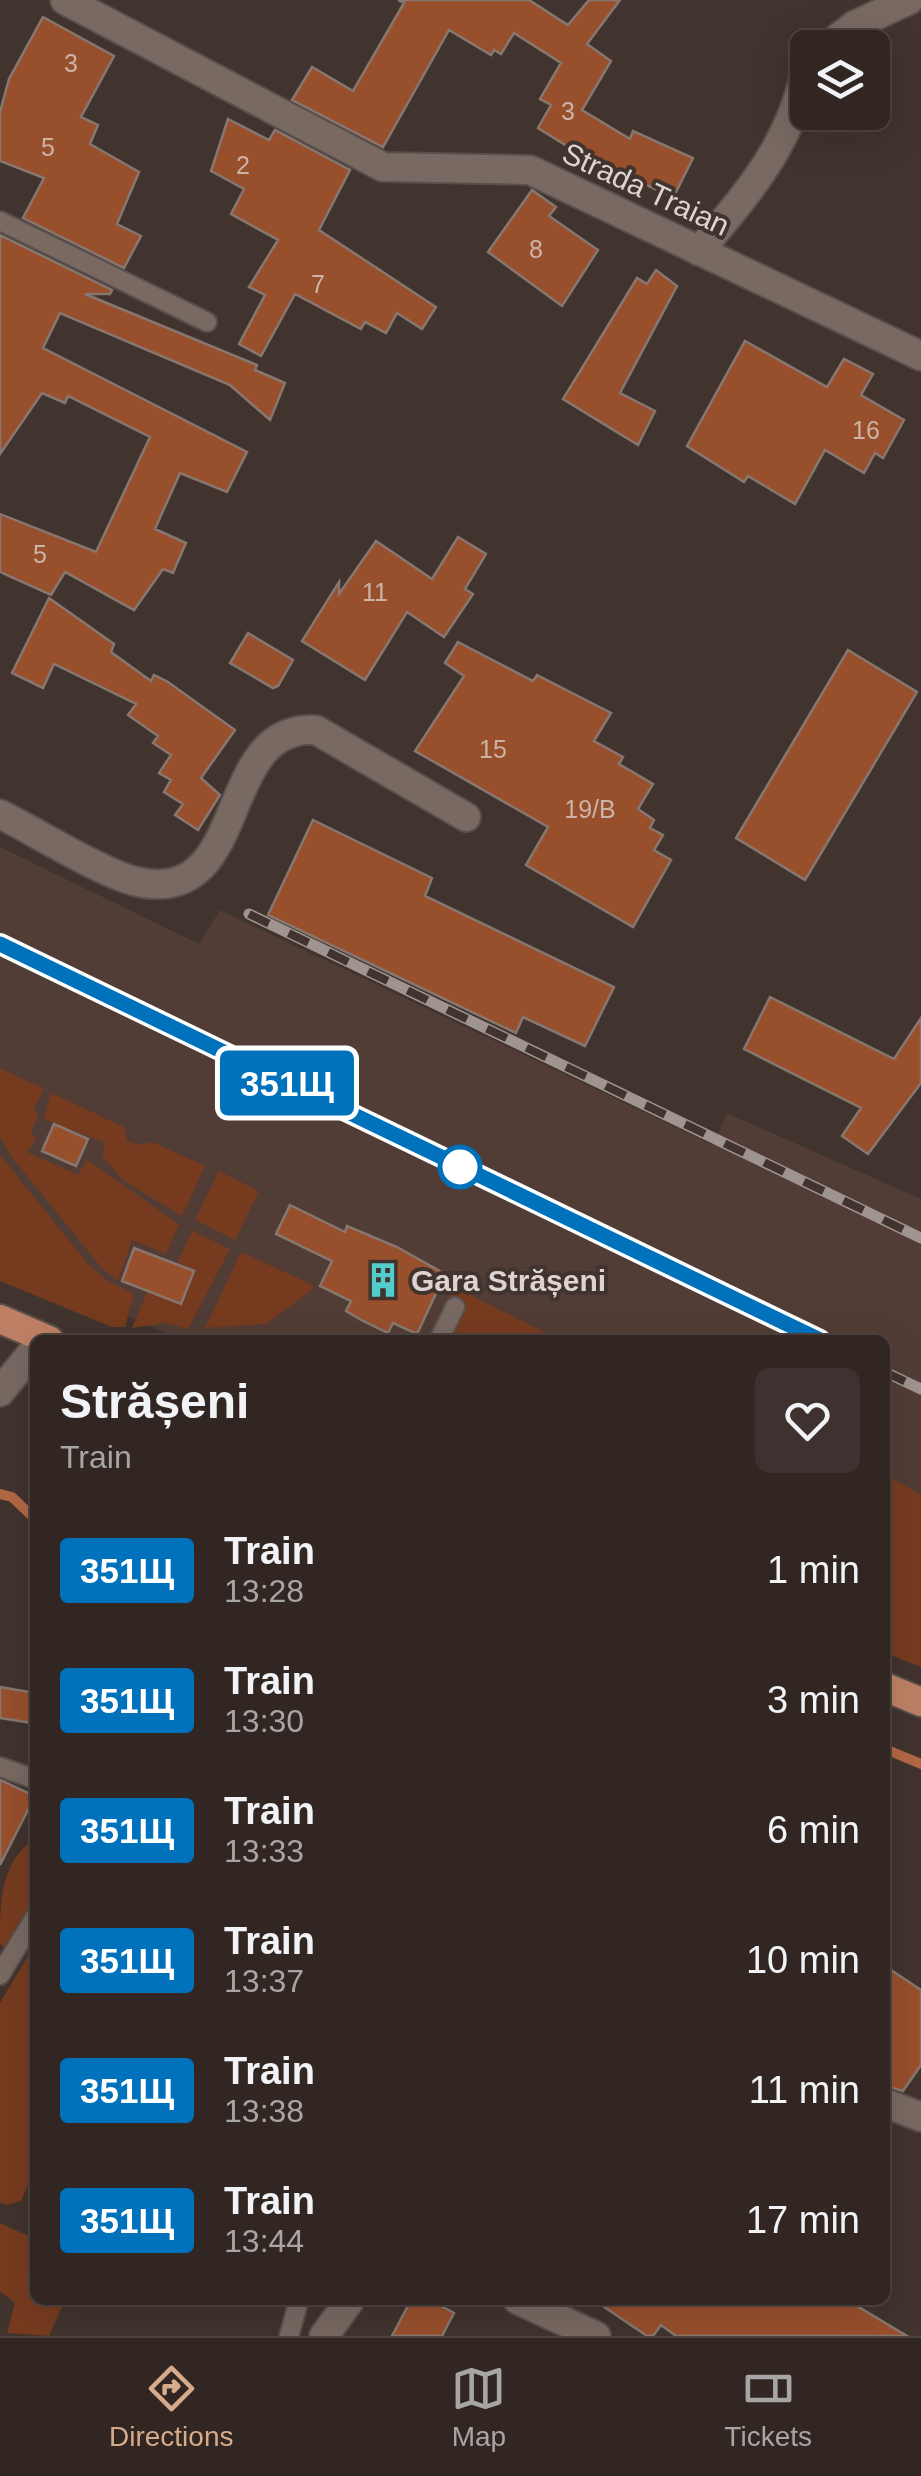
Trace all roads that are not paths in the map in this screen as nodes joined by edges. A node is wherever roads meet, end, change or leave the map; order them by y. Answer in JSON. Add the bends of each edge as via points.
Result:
{"nodes":[{"id":1,"x":65,"y":0,"type":"edge"},
{"id":2,"x":909,"y":0,"type":"edge"},
{"id":3,"x":848,"y":30,"type":"edge"},
{"id":4,"x":790,"y":120,"type":"edge"},
{"id":5,"x":0,"y":221,"type":"edge"},
{"id":6,"x":698,"y":250,"type":"junction"},
{"id":7,"x":207,"y":322,"type":"dead end"},
{"id":8,"x":921,"y":356,"type":"edge"},
{"id":9,"x":0,"y":814,"type":"edge"},
{"id":10,"x":466,"y":817,"type":"dead end"},
{"id":11,"x":455,"y":1307,"type":"dead end"},
{"id":12,"x":0,"y":1319,"type":"edge"},
{"id":13,"x":30,"y":1335,"type":"edge"},
{"id":14,"x":441,"y":1335,"type":"edge"},
{"id":15,"x":30,"y":1357,"type":"edge"},
{"id":16,"x":0,"y":1392,"type":"edge"},
{"id":17,"x":890,"y":1689,"type":"edge"},
{"id":18,"x":921,"y":1702,"type":"edge"},
{"id":19,"x":0,"y":1768,"type":"edge"},
{"id":20,"x":30,"y":1778,"type":"edge"},
{"id":21,"x":30,"y":1925,"type":"edge"},
{"id":22,"x":0,"y":1975,"type":"edge"},
{"id":23,"x":890,"y":2105,"type":"edge"},
{"id":24,"x":921,"y":2117,"type":"edge"},
{"id":25,"x":298,"y":2305,"type":"edge"},
{"id":26,"x":346,"y":2305,"type":"edge"},
{"id":27,"x":529,"y":2305,"type":"edge"},
{"id":28,"x":289,"y":2336,"type":"edge"},
{"id":29,"x":324,"y":2336,"type":"edge"},
{"id":30,"x":596,"y":2336,"type":"edge"}],
"edges":[{"from":1,"to":6,"type":"street","name":"Strada Traian","via":[[383,167],[530,170]]},
{"from":2,"to":3,"type":"street"},
{"from":4,"to":6,"type":"street","via":[[764,173]]},
{"from":5,"to":7,"type":"lane"},
{"from":6,"to":8,"type":"street","name":"Strada Traian"},
{"from":9,"to":10,"type":"street","via":[[134,881],[162,885],[184,879],[204,866],[260,752],[294,728],[316,730]]},
{"from":11,"to":14,"type":"lane"},
{"from":12,"to":13,"type":"highway"},
{"from":15,"to":16,"type":"street"},
{"from":17,"to":18,"type":"highway"},
{"from":19,"to":20,"type":"lane"},
{"from":21,"to":22,"type":"lane"},
{"from":23,"to":24,"type":"street"},
{"from":25,"to":28,"type":"lane"},
{"from":26,"to":29,"type":"street"},
{"from":27,"to":30,"type":"street"}]}
